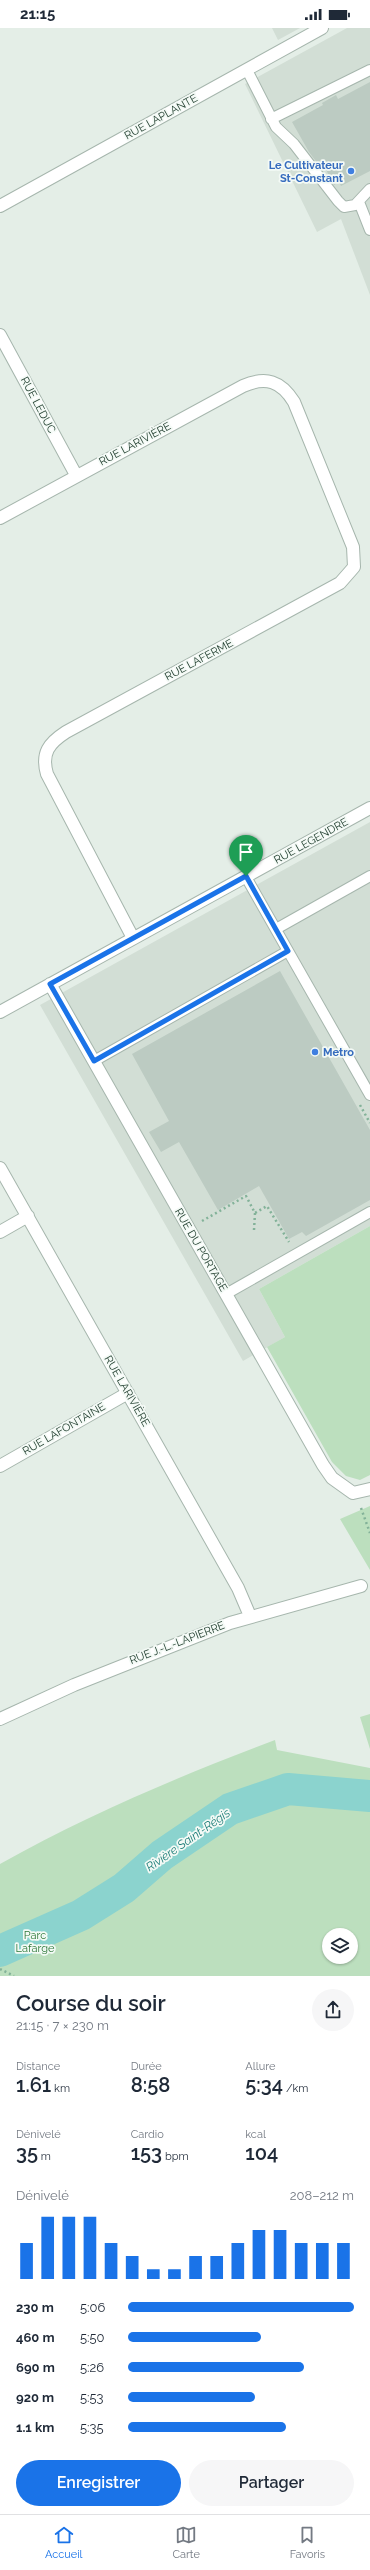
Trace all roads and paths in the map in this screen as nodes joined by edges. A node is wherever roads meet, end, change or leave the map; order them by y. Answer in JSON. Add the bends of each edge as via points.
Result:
{"nodes":[{"id":1,"x":322,"y":28,"type":"edge"},
{"id":2,"x":247,"y":70,"type":"junction"},
{"id":3,"x":370,"y":70,"type":"edge"},
{"id":4,"x":271,"y":119,"type":"junction"},
{"id":5,"x":370,"y":189,"type":"edge"},
{"id":6,"x":359,"y":202,"type":"junction"},
{"id":7,"x":0,"y":206,"type":"edge"},
{"id":8,"x":370,"y":230,"type":"edge"},
{"id":9,"x":0,"y":335,"type":"edge"},
{"id":10,"x":273,"y":381,"type":"joint"},
{"id":11,"x":76,"y":475,"type":"junction"},
{"id":12,"x":0,"y":518,"type":"edge"},
{"id":13,"x":370,"y":808,"type":"edge"},
{"id":14,"x":246,"y":876,"type":"junction"},
{"id":15,"x":370,"y":876,"type":"edge"},
{"id":16,"x":276,"y":929,"type":"junction"},
{"id":17,"x":133,"y":938,"type":"junction"},
{"id":18,"x":288,"y":951,"type":"junction"},
{"id":19,"x":50,"y":984,"type":"junction"},
{"id":20,"x":0,"y":1012,"type":"edge"},
{"id":21,"x":94,"y":1061,"type":"junction"},
{"id":22,"x":370,"y":1095,"type":"edge"},
{"id":23,"x":0,"y":1168,"type":"edge"},
{"id":24,"x":370,"y":1212,"type":"edge"},
{"id":25,"x":255,"y":1213,"type":"junction"},
{"id":26,"x":28,"y":1216,"type":"junction"},
{"id":27,"x":189,"y":1229,"type":"junction"},
{"id":28,"x":254,"y":1230,"type":"dead end"},
{"id":29,"x":0,"y":1232,"type":"edge"},
{"id":30,"x":291,"y":1246,"type":"dead end"},
{"id":31,"x":226,"y":1294,"type":"junction"},
{"id":32,"x":128,"y":1393,"type":"junction"},
{"id":33,"x":0,"y":1466,"type":"edge"},
{"id":34,"x":370,"y":1489,"type":"edge"},
{"id":35,"x":361,"y":1508,"type":"dead end"},
{"id":36,"x":370,"y":1533,"type":"edge"},
{"id":37,"x":361,"y":1586,"type":"dead end"},
{"id":38,"x":250,"y":1616,"type":"junction"},
{"id":39,"x":0,"y":1719,"type":"edge"},
{"id":40,"x":0,"y":1969,"type":"edge"},
{"id":41,"x":14,"y":1976,"type":"edge"}],
"edges":[{"from":1,"to":2,"type":"street","name":"RUE LAPLANTE"},
{"from":2,"to":4,"type":"lane"},
{"from":2,"to":7,"type":"street","name":"RUE LAPLANTE"},
{"from":3,"to":4,"type":"lane"},
{"from":4,"to":6,"type":"lane","via":[[344,207]]},
{"from":5,"to":6,"type":"lane"},
{"from":6,"to":8,"type":"lane"},
{"from":9,"to":11,"type":"street","name":"RUE LEDUC"},
{"from":10,"to":11,"type":"street","name":"RUE LARIVIÈRE","via":[[257,381],[243,386]]},
{"from":10,"to":17,"type":"street","name":"RUE LAFERME","via":[[280,385],[294,402],[353,547],[355,561],[352,572],[331,589],[66,732],[48,747],[45,754],[43,762],[52,786]]},
{"from":11,"to":12,"type":"street","name":"RUE LARIVIÈRE"},
{"from":13,"to":14,"type":"street","name":"RUE LEGENDRE"},
{"from":14,"to":16,"type":"lane"},
{"from":14,"to":17,"type":"street","name":"RUE LEGENDRE"},
{"from":15,"to":16,"type":"lane"},
{"from":16,"to":18,"type":"lane"},
{"from":17,"to":19,"type":"street","name":"RUE LEGENDRE"},
{"from":18,"to":21,"type":"lane"},
{"from":18,"to":22,"type":"lane"},
{"from":19,"to":20,"type":"street","name":"RUE LEGENDRE"},
{"from":19,"to":21,"type":"street","name":"RUE DU PORTAGE"},
{"from":21,"to":27,"type":"street","name":"RUE DU PORTAGE"},
{"from":23,"to":26,"type":"street","name":"RUE LARIVIÈRE"},
{"from":24,"to":31,"type":"lane"},
{"from":25,"to":27,"type":"path","via":[[246,1196]]},
{"from":25,"to":28,"type":"path"},
{"from":25,"to":30,"type":"path","via":[[267,1206]]},
{"from":26,"to":29,"type":"street"},
{"from":26,"to":32,"type":"street","name":"RUE LARIVIÈRE"},
{"from":27,"to":31,"type":"street","name":"RUE DU PORTAGE"},
{"from":31,"to":34,"type":"street","name":"RUE DU PORTAGE","via":[[332,1478],[354,1493]]},
{"from":32,"to":33,"type":"street","name":"RUE LAFONTAINE"},
{"from":32,"to":38,"type":"street","name":"RUE LARIVIÈRE","via":[[238,1588]]},
{"from":35,"to":36,"type":"path"},
{"from":37,"to":38,"type":"street","name":"RUE J.-L.-LAPIERRE"},
{"from":38,"to":39,"type":"street","name":"RUE J.-L.-LAPIERRE","via":[[123,1664]]},
{"from":40,"to":41,"type":"path"}]}
